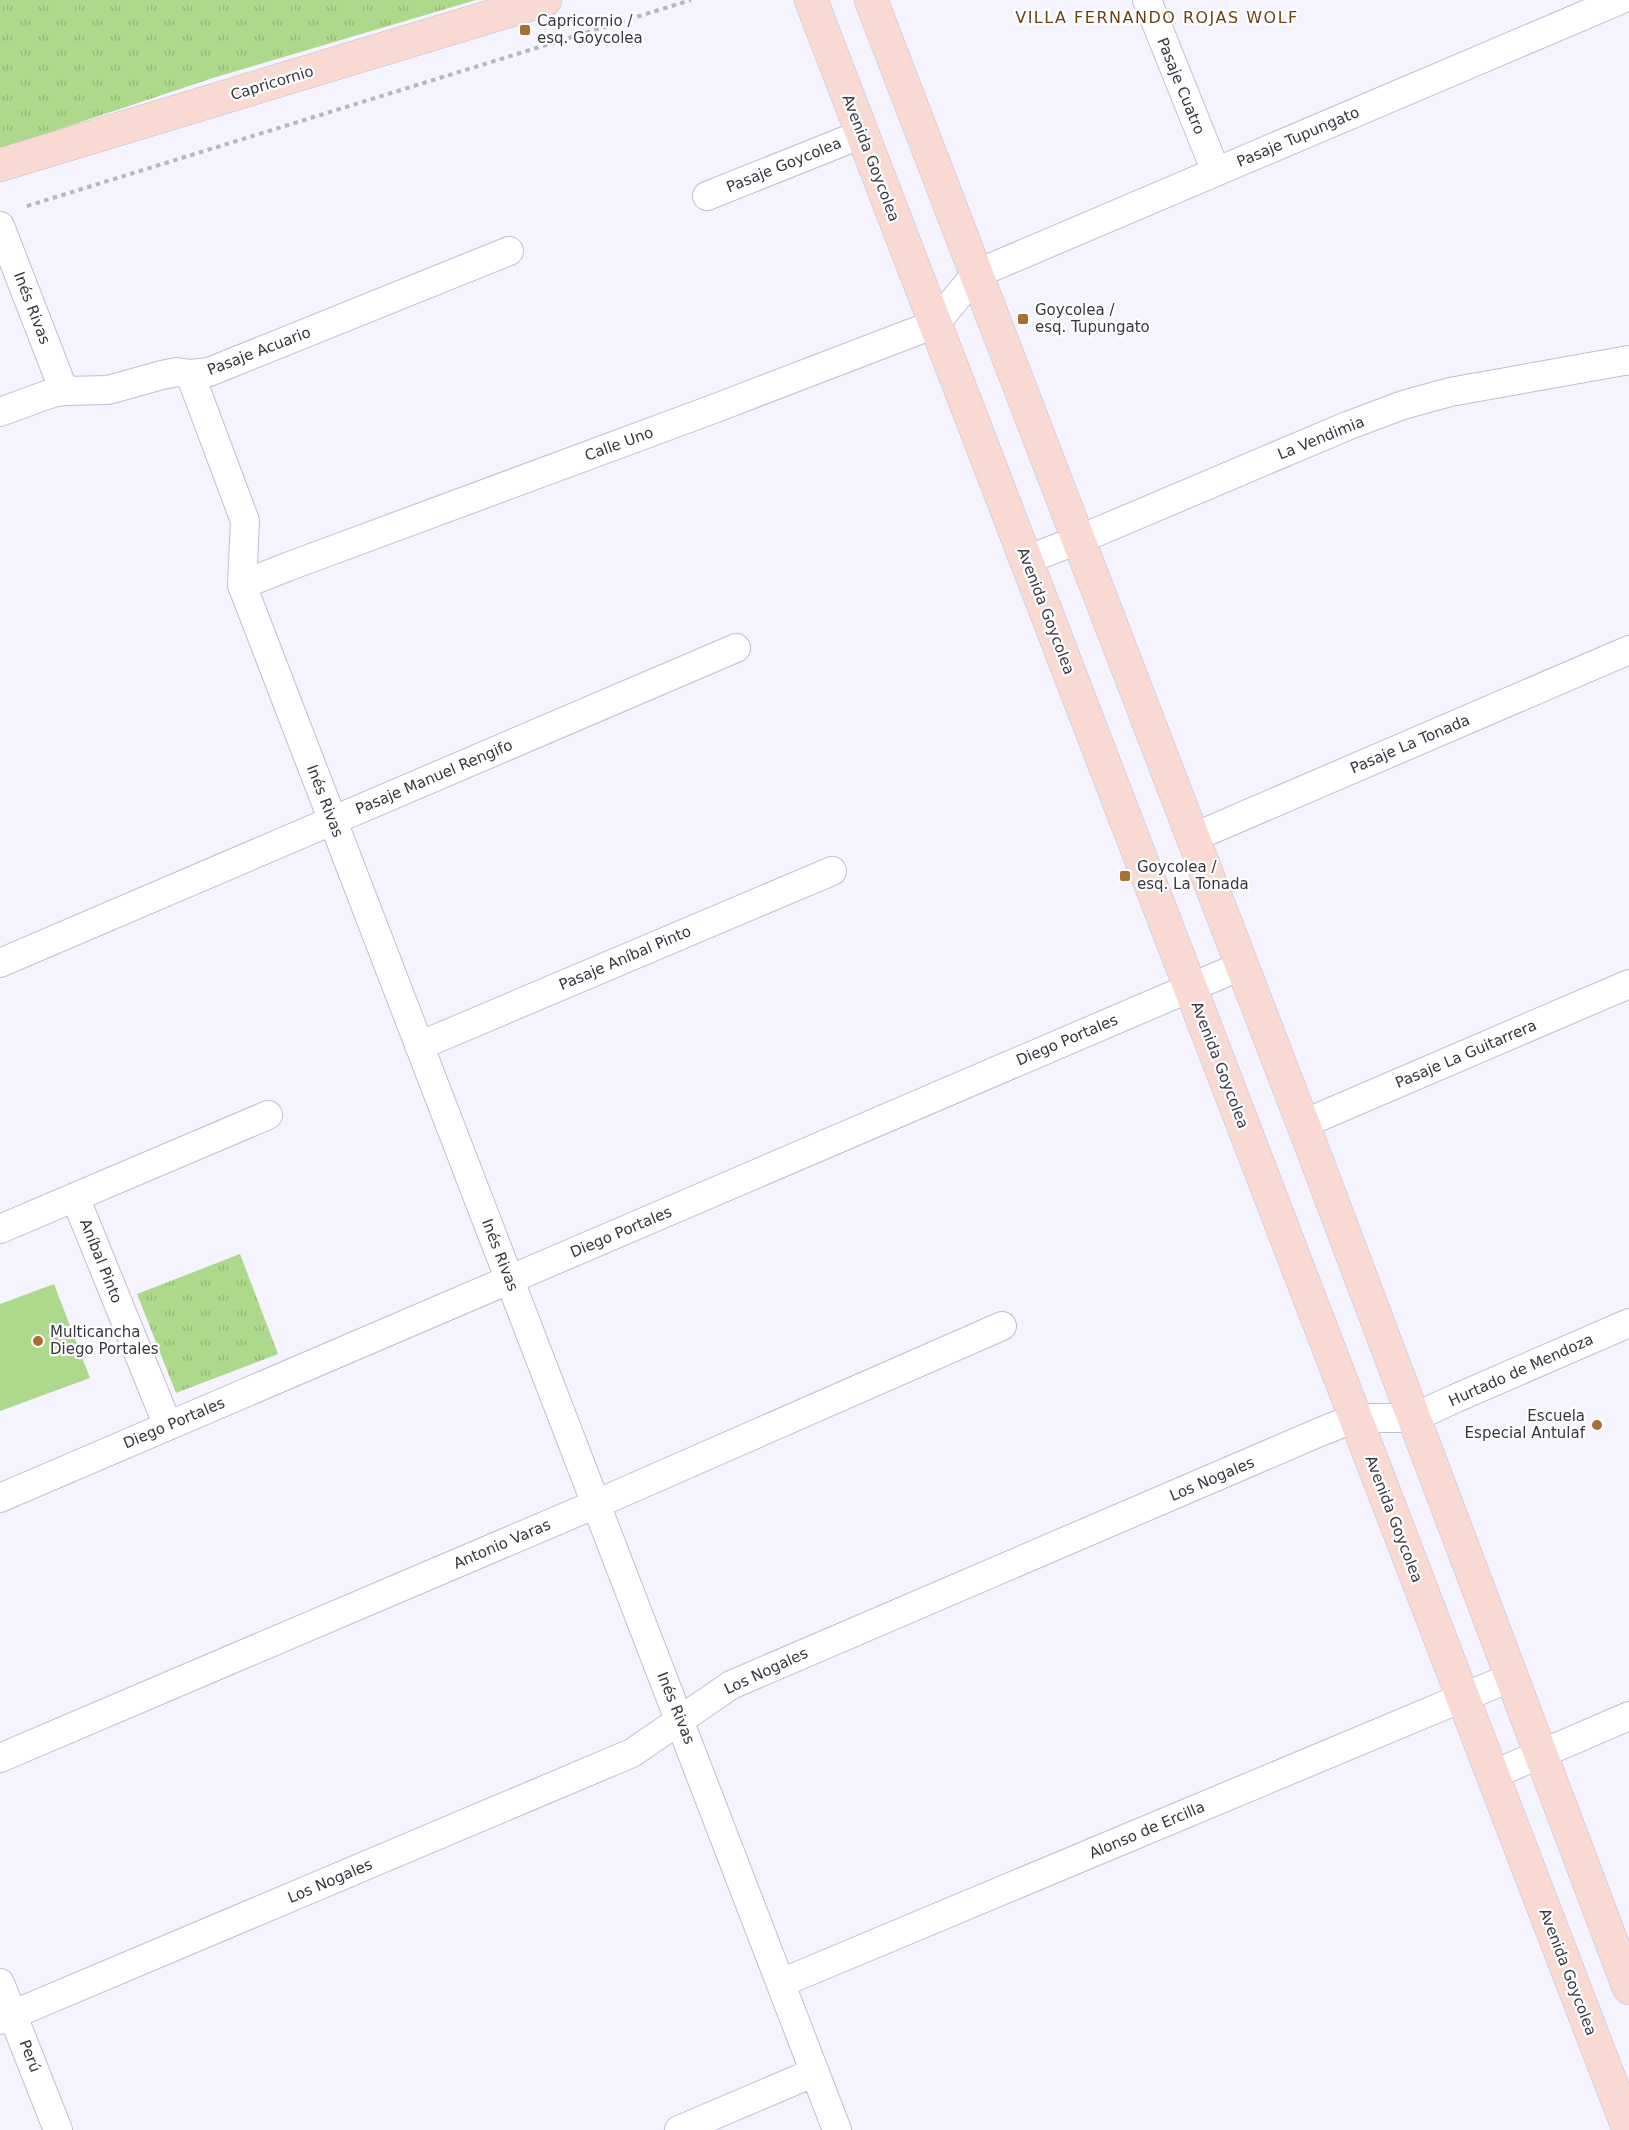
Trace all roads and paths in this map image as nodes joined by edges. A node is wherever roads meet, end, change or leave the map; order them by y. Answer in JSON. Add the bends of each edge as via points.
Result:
{"nodes":[{"id":1,"x":544,"y":0,"type":"edge"},
{"id":2,"x":691,"y":0,"type":"edge"},
{"id":3,"x":811,"y":0,"type":"edge"},
{"id":4,"x":871,"y":0,"type":"edge"},
{"id":5,"x":1147,"y":0,"type":"edge"},
{"id":6,"x":1620,"y":0,"type":"edge"},
{"id":7,"x":862,"y":134,"type":"junction"},
{"id":8,"x":0,"y":165,"type":"edge"},
{"id":9,"x":1216,"y":172,"type":"junction"},
{"id":10,"x":707,"y":196,"type":"dead end"},
{"id":11,"x":23,"y":207,"type":"dead end"},
{"id":12,"x":0,"y":226,"type":"edge"},
{"id":13,"x":509,"y":251,"type":"dead end"},
{"id":14,"x":976,"y":274,"type":"junction"},
{"id":15,"x":935,"y":324,"type":"junction"},
{"id":16,"x":1629,"y":360,"type":"edge"},
{"id":17,"x":190,"y":374,"type":"junction"},
{"id":18,"x":64,"y":391,"type":"junction"},
{"id":19,"x":0,"y":412,"type":"edge"},
{"id":20,"x":1078,"y":540,"type":"junction"},
{"id":21,"x":1026,"y":560,"type":"junction"},
{"id":22,"x":242,"y":585,"type":"junction"},
{"id":23,"x":736,"y":648,"type":"dead end"},
{"id":24,"x":1629,"y":650,"type":"edge"},
{"id":25,"x":333,"y":821,"type":"junction"},
{"id":26,"x":1192,"y":838,"type":"junction"},
{"id":27,"x":832,"y":871,"type":"dead end"},
{"id":28,"x":0,"y":963,"type":"edge"},
{"id":29,"x":1241,"y":966,"type":"junction"},
{"id":30,"x":1629,"y":984,"type":"edge"},
{"id":31,"x":1190,"y":987,"type":"junction"},
{"id":32,"x":419,"y":1046,"type":"junction"},
{"id":33,"x":268,"y":1115,"type":"dead end"},
{"id":34,"x":1302,"y":1124,"type":"junction"},
{"id":35,"x":75,"y":1197,"type":"junction"},
{"id":36,"x":0,"y":1229,"type":"edge"},
{"id":37,"x":509,"y":1279,"type":"junction"},
{"id":38,"x":1629,"y":1323,"type":"edge"},
{"id":39,"x":1002,"y":1326,"type":"dead end"},
{"id":40,"x":1355,"y":1418,"type":"junction"},
{"id":41,"x":1413,"y":1418,"type":"junction"},
{"id":42,"x":168,"y":1426,"type":"junction"},
{"id":43,"x":0,"y":1498,"type":"edge"},
{"id":44,"x":596,"y":1504,"type":"junction"},
{"id":45,"x":1512,"y":1677,"type":"junction"},
{"id":46,"x":1463,"y":1698,"type":"junction"},
{"id":47,"x":1629,"y":1716,"type":"edge"},
{"id":48,"x":680,"y":1719,"type":"junction"},
{"id":49,"x":1540,"y":1754,"type":"junction"},
{"id":50,"x":0,"y":1758,"type":"edge"},
{"id":51,"x":1492,"y":1775,"type":"junction"},
{"id":52,"x":0,"y":1983,"type":"edge"},
{"id":53,"x":781,"y":1983,"type":"junction"},
{"id":54,"x":1629,"y":1988,"type":"edge"},
{"id":55,"x":7,"y":2017,"type":"edge"},
{"id":56,"x":815,"y":2072,"type":"junction"},
{"id":57,"x":1626,"y":2115,"type":"edge"},
{"id":58,"x":58,"y":2130,"type":"edge"},
{"id":59,"x":679,"y":2130,"type":"edge"},
{"id":60,"x":837,"y":2130,"type":"edge"}],
"edges":[{"from":1,"to":8,"type":"street","name":"Capricornio"},
{"from":2,"to":11,"type":"path"},
{"from":3,"to":7,"type":"street","name":"Avenida Goycolea"},
{"from":4,"to":14,"type":"street"},
{"from":5,"to":9,"type":"street","name":"Pasaje Cuatro"},
{"from":6,"to":9,"type":"street","name":"Pasaje Tupungato"},
{"from":7,"to":10,"type":"street","name":"Pasaje Goycolea"},
{"from":7,"to":15,"type":"street","name":"Avenida Goycolea"},
{"from":9,"to":14,"type":"street","name":"Pasaje Tupungato"},
{"from":12,"to":18,"type":"street","name":"Inés Rivas"},
{"from":13,"to":17,"type":"street","name":"Pasaje Acuario","via":[[208,372]]},
{"from":14,"to":15,"type":"street","name":"Calle Uno"},
{"from":14,"to":20,"type":"street"},
{"from":15,"to":21,"type":"street","name":"Avenida Goycolea"},
{"from":15,"to":22,"type":"street","name":"Calle Uno"},
{"from":16,"to":20,"type":"street","name":"La Vendimia","via":[[1450,392],[1403,405]]},
{"from":17,"to":18,"type":"street","name":"Pasaje Acuario","via":[[177,372],[108,390]]},
{"from":17,"to":22,"type":"street","name":"Inés Rivas","via":[[245,522]]},
{"from":18,"to":19,"type":"street","name":"Pasaje Acuario"},
{"from":20,"to":21,"type":"street","name":"La Vendimia"},
{"from":20,"to":26,"type":"street"},
{"from":21,"to":31,"type":"street","name":"Avenida Goycolea"},
{"from":22,"to":25,"type":"street","name":"Inés Rivas"},
{"from":23,"to":25,"type":"street","name":"Pasaje Manuel Rengifo"},
{"from":24,"to":26,"type":"street","name":"Pasaje La Tonada"},
{"from":25,"to":28,"type":"street","name":"Pasaje Manuel Rengifo"},
{"from":25,"to":32,"type":"street","name":"Inés Rivas"},
{"from":26,"to":29,"type":"street"},
{"from":27,"to":32,"type":"street","name":"Pasaje Aníbal Pinto"},
{"from":29,"to":31,"type":"street","name":"Diego Portales"},
{"from":29,"to":34,"type":"street"},
{"from":30,"to":34,"type":"street","name":"Pasaje La Guitarrera"},
{"from":31,"to":37,"type":"street","name":"Diego Portales"},
{"from":31,"to":40,"type":"street","name":"Avenida Goycolea"},
{"from":32,"to":37,"type":"street","name":"Inés Rivas"},
{"from":33,"to":35,"type":"street"},
{"from":34,"to":41,"type":"street"},
{"from":35,"to":36,"type":"street"},
{"from":35,"to":42,"type":"street","name":"Aníbal Pinto"},
{"from":37,"to":42,"type":"street","name":"Diego Portales"},
{"from":37,"to":44,"type":"street","name":"Inés Rivas"},
{"from":38,"to":41,"type":"street","name":"Hurtado de Mendoza"},
{"from":39,"to":44,"type":"street","name":"Antonio Varas"},
{"from":40,"to":41,"type":"street","name":"Los Nogales"},
{"from":40,"to":46,"type":"street","name":"Avenida Goycolea"},
{"from":40,"to":48,"type":"street","name":"Los Nogales","via":[[730,1685]]},
{"from":41,"to":45,"type":"street"},
{"from":42,"to":43,"type":"street","name":"Diego Portales"},
{"from":44,"to":48,"type":"street","name":"Inés Rivas"},
{"from":44,"to":50,"type":"street","name":"Antonio Varas"},
{"from":45,"to":46,"type":"street","name":"Alonso de Ercilla"},
{"from":45,"to":49,"type":"street"},
{"from":46,"to":51,"type":"street","name":"Avenida Goycolea"},
{"from":46,"to":53,"type":"street","name":"Alonso de Ercilla"},
{"from":47,"to":49,"type":"street"},
{"from":48,"to":53,"type":"street","name":"Inés Rivas"},
{"from":48,"to":55,"type":"street","name":"Los Nogales","via":[[632,1753]]},
{"from":49,"to":51,"type":"street"},
{"from":49,"to":54,"type":"street"},
{"from":51,"to":57,"type":"street","name":"Avenida Goycolea"},
{"from":52,"to":55,"type":"street","name":"Perú"},
{"from":53,"to":56,"type":"street","name":"Inés Rivas"},
{"from":55,"to":58,"type":"street","name":"Perú"},
{"from":56,"to":59,"type":"street"},
{"from":56,"to":60,"type":"street","name":"Inés Rivas"}]}
